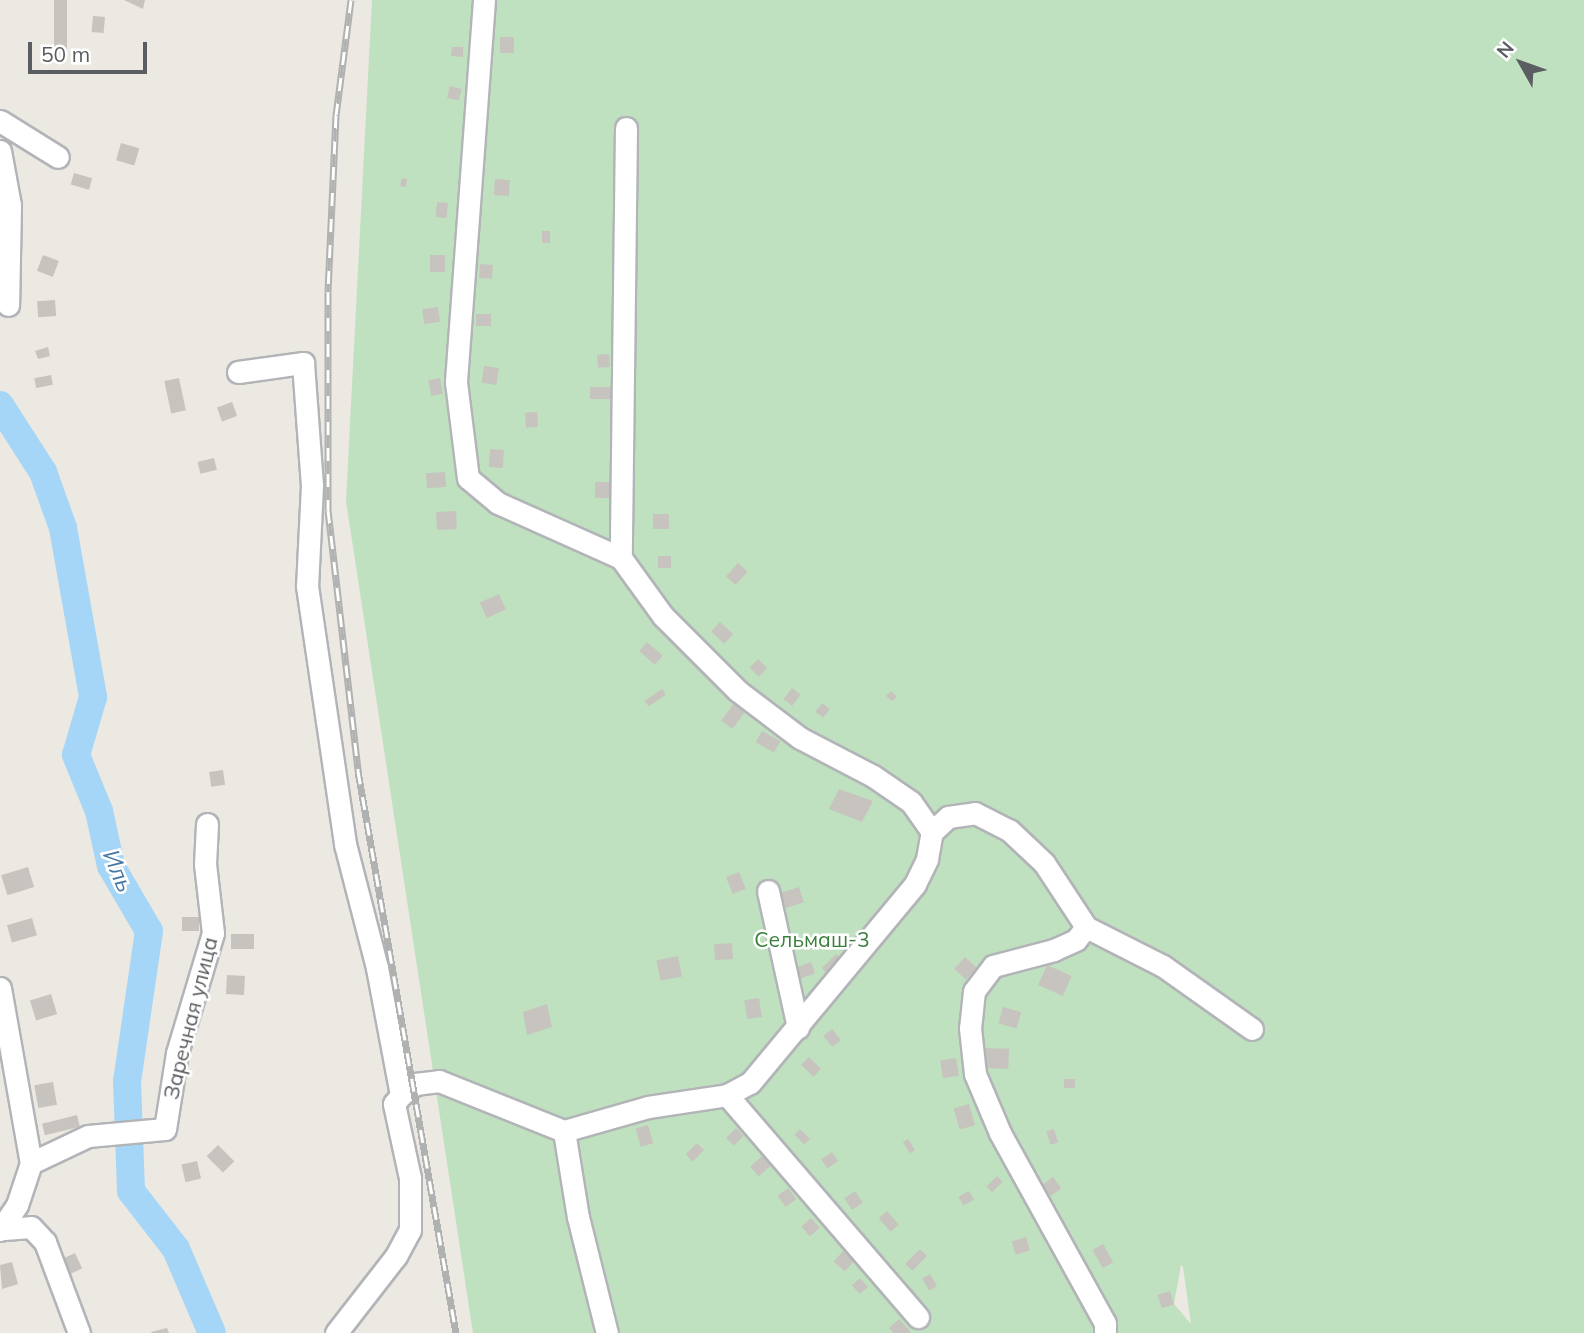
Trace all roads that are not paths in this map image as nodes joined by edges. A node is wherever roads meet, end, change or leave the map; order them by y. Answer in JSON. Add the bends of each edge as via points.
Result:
{"nodes":[{"id":1,"x":484,"y":0,"type":"edge"},
{"id":2,"x":0,"y":121,"type":"edge"},
{"id":3,"x":626,"y":128,"type":"dead end"},
{"id":4,"x":0,"y":151,"type":"edge"},
{"id":5,"x":58,"y":157,"type":"dead end"},
{"id":6,"x":8,"y":305,"type":"dead end"},
{"id":7,"x":238,"y":372,"type":"dead end"},
{"id":8,"x":621,"y":558,"type":"junction"},
{"id":9,"x":207,"y":824,"type":"dead end"},
{"id":10,"x":932,"y":832,"type":"junction"},
{"id":11,"x":768,"y":891,"type":"dead end"},
{"id":12,"x":1086,"y":927,"type":"junction"},
{"id":13,"x":0,"y":988,"type":"edge"},
{"id":14,"x":798,"y":1028,"type":"junction"},
{"id":15,"x":1252,"y":1029,"type":"dead end"},
{"id":16,"x":727,"y":1094,"type":"junction"},
{"id":17,"x":401,"y":1095,"type":"junction"},
{"id":18,"x":564,"y":1131,"type":"junction"},
{"id":19,"x":31,"y":1163,"type":"junction"},
{"id":20,"x":2,"y":1229,"type":"edge"},
{"id":21,"x":918,"y":1317,"type":"dead end"},
{"id":22,"x":79,"y":1333,"type":"edge"},
{"id":23,"x":336,"y":1333,"type":"edge"},
{"id":24,"x":607,"y":1333,"type":"edge"},
{"id":25,"x":1105,"y":1333,"type":"edge"}],
"edges":[{"from":1,"to":8,"type":"street","via":[[457,382],[468,478],[498,503]]},
{"from":2,"to":5,"type":"street"},
{"from":3,"to":8,"type":"street"},
{"from":4,"to":6,"type":"street","via":[[10,205]]},
{"from":7,"to":17,"type":"street","via":[[303,363],[312,485],[307,586],[345,844],[377,968]]},
{"from":8,"to":10,"type":"street","via":[[663,617],[738,691],[800,738],[873,775],[911,802]]},
{"from":9,"to":19,"type":"street","name":"Заречная улица","via":[[205,864],[213,933],[177,1053],[165,1129],[88,1136]]},
{"from":10,"to":12,"type":"street","via":[[948,817],[975,813],[1009,830],[1044,863]]},
{"from":10,"to":14,"type":"street","via":[[927,859],[915,884]]},
{"from":11,"to":14,"type":"street"},
{"from":12,"to":15,"type":"street","via":[[1163,966]]},
{"from":12,"to":25,"type":"street","via":[[1076,940],[1054,950],[993,966],[974,991],[970,1028],[975,1074],[1000,1133],[1105,1323]]},
{"from":13,"to":19,"type":"street"},
{"from":14,"to":16,"type":"street","via":[[750,1083]]},
{"from":16,"to":18,"type":"street","via":[[648,1107]]},
{"from":16,"to":21,"type":"street"},
{"from":17,"to":18,"type":"street","via":[[415,1084],[439,1081]]},
{"from":17,"to":23,"type":"street","via":[[394,1104],[410,1178],[410,1230],[396,1256]]},
{"from":18,"to":24,"type":"street","via":[[578,1217]]},
{"from":19,"to":20,"type":"street"},
{"from":20,"to":22,"type":"street","via":[[31,1227],[45,1242]]}]}
